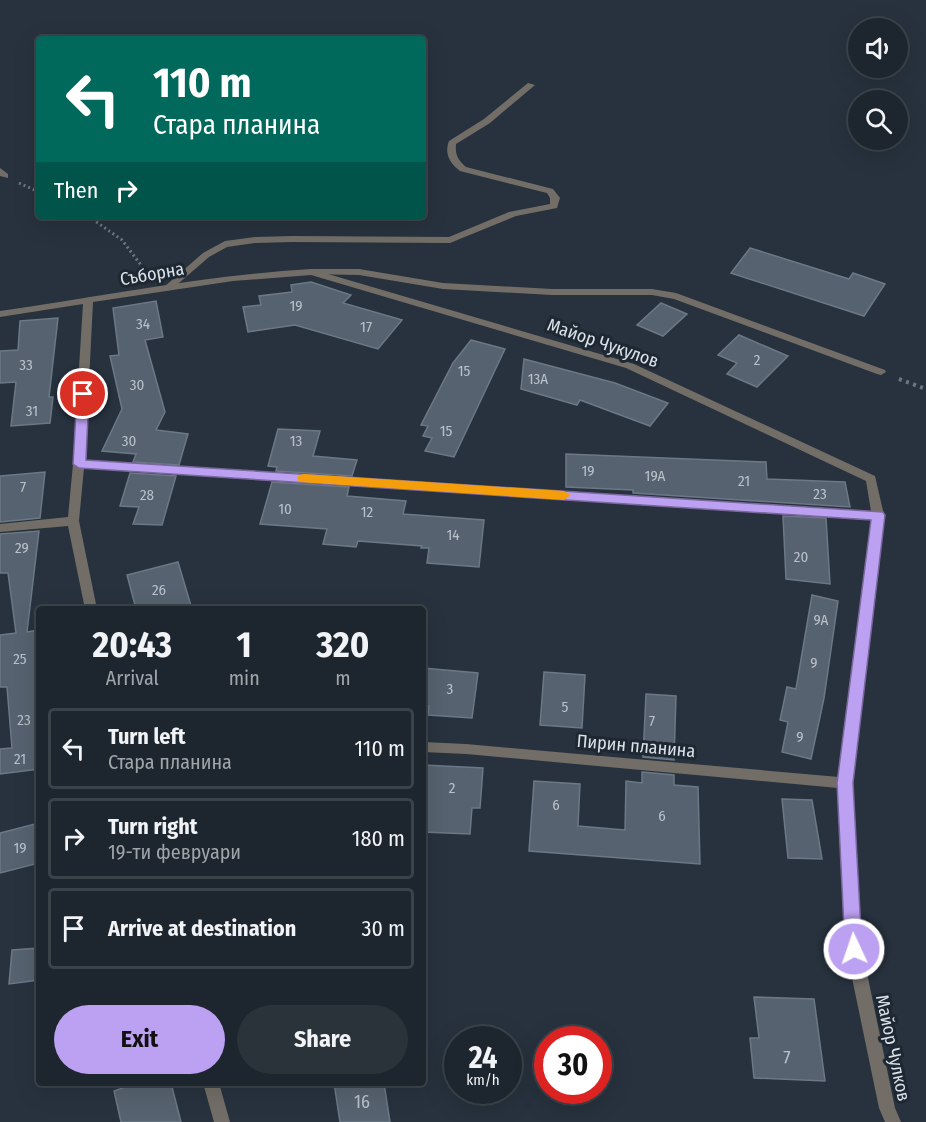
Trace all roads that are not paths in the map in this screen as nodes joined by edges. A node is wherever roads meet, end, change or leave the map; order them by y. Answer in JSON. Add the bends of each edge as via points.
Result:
{"nodes":[{"id":1,"x":531,"y":85,"type":"dead end"},
{"id":2,"x":310,"y":272,"type":"junction"},
{"id":3,"x":169,"y":287,"type":"junction"},
{"id":4,"x":88,"y":302,"type":"junction"},
{"id":5,"x":0,"y":314,"type":"edge"},
{"id":6,"x":881,"y":372,"type":"road end"},
{"id":7,"x":79,"y":464,"type":"junction"},
{"id":8,"x":878,"y":515,"type":"junction"},
{"id":9,"x":73,"y":521,"type":"junction"},
{"id":10,"x":0,"y":528,"type":"edge"},
{"id":11,"x":90,"y":606,"type":"edge"},
{"id":12,"x":426,"y":747,"type":"edge"},
{"id":13,"x":845,"y":783,"type":"junction"},
{"id":14,"x":212,"y":1086,"type":"edge"},
{"id":15,"x":222,"y":1122,"type":"edge"},
{"id":16,"x":893,"y":1122,"type":"edge"}],
"edges":[{"from":1,"to":3,"type":"street","via":[[452,143],[451,152],[453,161],[463,169],[550,191],[555,198],[554,206],[522,211],[450,240],[292,239],[225,244]]},
{"from":2,"to":3,"type":"street","name":"Съборна"},
{"from":2,"to":6,"type":"street","name":"Съборна","via":[[359,272],[443,286],[676,296]]},
{"from":2,"to":8,"type":"street","name":"Майор Чукулов","via":[[630,366],[871,479]]},
{"from":3,"to":4,"type":"street","name":"Съборна"},
{"from":4,"to":5,"type":"street","name":"Съборна"},
{"from":4,"to":7,"type":"street"},
{"from":7,"to":8,"type":"street"},
{"from":7,"to":9,"type":"street"},
{"from":8,"to":13,"type":"street","name":"Майор Чулков"},
{"from":9,"to":10,"type":"street"},
{"from":9,"to":11,"type":"street"},
{"from":12,"to":13,"type":"street","name":"Пирин планина"},
{"from":13,"to":16,"type":"street","name":"Майор Чулков","via":[[854,949]]},
{"from":14,"to":15,"type":"street"}]}
